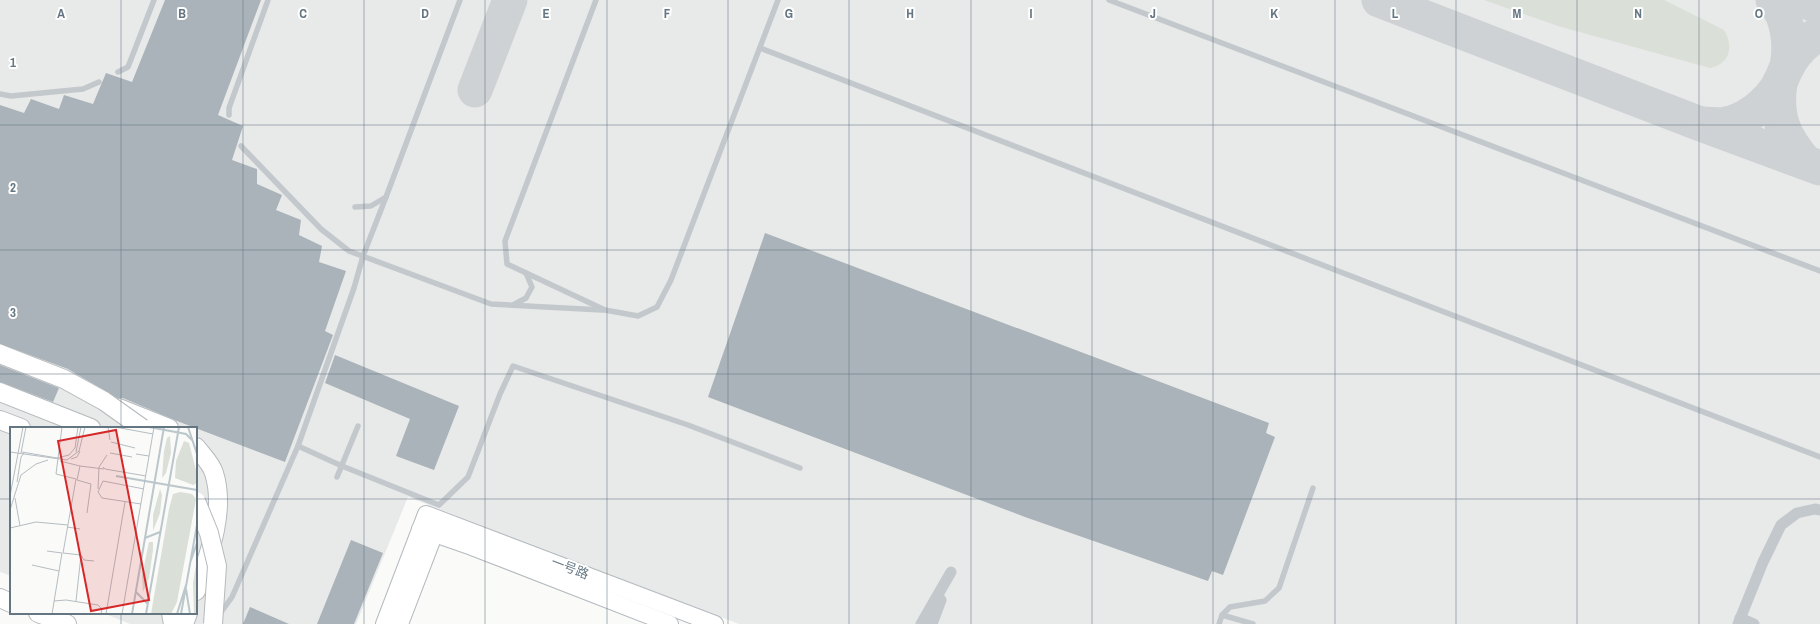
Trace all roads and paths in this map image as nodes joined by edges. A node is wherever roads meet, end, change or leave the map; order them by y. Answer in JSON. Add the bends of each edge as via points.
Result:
{"nodes":[{"id":1,"x":154,"y":0,"type":"edge"},
{"id":2,"x":268,"y":0,"type":"edge"},
{"id":3,"x":460,"y":0,"type":"edge"},
{"id":4,"x":596,"y":0,"type":"edge"},
{"id":5,"x":778,"y":0,"type":"edge"},
{"id":6,"x":1110,"y":0,"type":"edge"},
{"id":7,"x":760,"y":48,"type":"junction"},
{"id":8,"x":118,"y":72,"type":"dead end"},
{"id":9,"x":99,"y":82,"type":"dead end"},
{"id":10,"x":0,"y":94,"type":"edge"},
{"id":11,"x":229,"y":115,"type":"dead end"},
{"id":12,"x":241,"y":146,"type":"dead end"},
{"id":13,"x":386,"y":197,"type":"junction"},
{"id":14,"x":355,"y":207,"type":"dead end"},
{"id":15,"x":363,"y":256,"type":"junction"},
{"id":16,"x":1820,"y":271,"type":"edge"},
{"id":17,"x":526,"y":272,"type":"junction"},
{"id":18,"x":513,"y":305,"type":"junction"},
{"id":19,"x":605,"y":310,"type":"junction"},
{"id":20,"x":0,"y":354,"type":"edge"},
{"id":21,"x":0,"y":362,"type":"edge"},
{"id":22,"x":0,"y":392,"type":"edge"},
{"id":23,"x":0,"y":420,"type":"edge"},
{"id":24,"x":358,"y":426,"type":"dead end"},
{"id":25,"x":18,"y":427,"type":"edge"},
{"id":26,"x":88,"y":427,"type":"edge"},
{"id":27,"x":141,"y":427,"type":"edge"},
{"id":28,"x":166,"y":427,"type":"edge"},
{"id":29,"x":298,"y":446,"type":"junction"},
{"id":30,"x":197,"y":448,"type":"edge"},
{"id":31,"x":1820,"y":457,"type":"edge"},
{"id":32,"x":342,"y":466,"type":"junction"},
{"id":33,"x":800,"y":468,"type":"dead end"},
{"id":34,"x":337,"y":477,"type":"dead end"},
{"id":35,"x":1313,"y":488,"type":"dead end"},
{"id":36,"x":197,"y":503,"type":"edge"},
{"id":37,"x":1820,"y":510,"type":"edge"},
{"id":38,"x":430,"y":524,"type":"junction"},
{"id":39,"x":197,"y":588,"type":"edge"},
{"id":40,"x":0,"y":598,"type":"edge"},
{"id":41,"x":10,"y":603,"type":"edge"},
{"id":42,"x":41,"y":614,"type":"edge"},
{"id":43,"x":171,"y":614,"type":"edge"},
{"id":44,"x":188,"y":614,"type":"edge"},
{"id":45,"x":1222,"y":615,"type":"junction"},
{"id":46,"x":1739,"y":621,"type":"edge"},
{"id":47,"x":67,"y":624,"type":"edge"},
{"id":48,"x":173,"y":624,"type":"edge"},
{"id":49,"x":184,"y":624,"type":"edge"},
{"id":50,"x":213,"y":624,"type":"edge"},
{"id":51,"x":384,"y":624,"type":"edge"},
{"id":52,"x":400,"y":624,"type":"edge"},
{"id":53,"x":670,"y":624,"type":"edge"},
{"id":54,"x":715,"y":624,"type":"edge"},
{"id":55,"x":921,"y":624,"type":"edge"},
{"id":56,"x":932,"y":624,"type":"edge"},
{"id":57,"x":1219,"y":624,"type":"edge"},
{"id":58,"x":1253,"y":624,"type":"edge"},
{"id":59,"x":1754,"y":624,"type":"edge"}],
"edges":[{"from":1,"to":8,"type":"lane","via":[[128,67]]},
{"from":2,"to":11,"type":"lane","via":[[228,108]]},
{"from":3,"to":13,"type":"lane"},
{"from":4,"to":17,"type":"lane","via":[[505,241],[507,264]]},
{"from":5,"to":7,"type":"lane"},
{"from":6,"to":16,"type":"lane"},
{"from":7,"to":19,"type":"lane","via":[[671,280],[657,308],[638,316]]},
{"from":7,"to":31,"type":"lane"},
{"from":9,"to":10,"type":"lane","via":[[83,89],[11,96]]},
{"from":12,"to":15,"type":"lane","via":[[322,230],[349,251]]},
{"from":13,"to":14,"type":"lane","via":[[371,206]]},
{"from":13,"to":15,"type":"lane"},
{"from":15,"to":18,"type":"lane","via":[[491,304]]},
{"from":15,"to":29,"type":"lane"},
{"from":17,"to":18,"type":"lane","via":[[532,287],[526,298]]},
{"from":17,"to":19,"type":"lane"},
{"from":18,"to":19,"type":"lane"},
{"from":20,"to":27,"type":"main road","bridge":true,"via":[[64,379],[104,401]]},
{"from":21,"to":28,"type":"main road"},
{"from":22,"to":26,"type":"main road"},
{"from":23,"to":25,"type":"main road"},
{"from":24,"to":32,"type":"lane"},
{"from":29,"to":32,"type":"lane"},
{"from":29,"to":50,"type":"lane","via":[[237,586]]},
{"from":30,"to":39,"type":"main road","via":[[214,472],[217,490],[214,535]]},
{"from":32,"to":33,"type":"lane","via":[[439,505],[468,477],[513,366],[688,425]]},
{"from":32,"to":34,"type":"lane"},
{"from":35,"to":45,"type":"lane","via":[[1279,588],[1265,601],[1230,607]]},
{"from":36,"to":50,"type":"main road","bridge":true,"via":[[209,533],[217,566]]},
{"from":37,"to":46,"type":"street","via":[[1797,513],[1781,525]]},
{"from":38,"to":51,"type":"main road"},
{"from":38,"to":52,"type":"main road"},
{"from":38,"to":53,"type":"main road","name":"一号路"},
{"from":38,"to":54,"type":"main road","name":"一号路"},
{"from":40,"to":41,"type":"main road"},
{"from":42,"to":47,"type":"main road"},
{"from":43,"to":48,"type":"main road"},
{"from":44,"to":49,"type":"main road"},
{"from":45,"to":57,"type":"lane"},
{"from":45,"to":58,"type":"lane"},
{"from":46,"to":59,"type":"street"},
{"from":55,"to":56,"type":"street","via":[[951,572]]}]}
